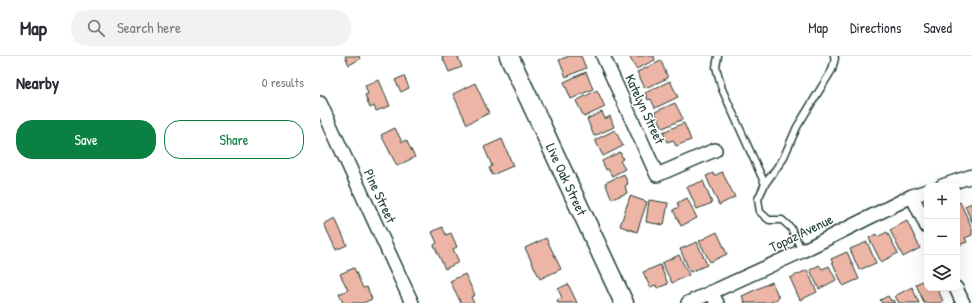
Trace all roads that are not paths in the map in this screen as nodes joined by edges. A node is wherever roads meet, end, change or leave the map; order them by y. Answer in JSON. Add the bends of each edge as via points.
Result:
{"nodes":[{"id":1,"x":509,"y":56,"type":"edge"},
{"id":2,"x":603,"y":56,"type":"edge"},
{"id":3,"x":718,"y":56,"type":"edge"},
{"id":4,"x":834,"y":56,"type":"edge"},
{"id":5,"x":320,"y":103,"type":"edge"},
{"id":6,"x":715,"y":150,"type":"dead end"},
{"id":7,"x":972,"y":176,"type":"edge"},
{"id":8,"x":951,"y":183,"type":"edge"},
{"id":9,"x":765,"y":184,"type":"junction"},
{"id":10,"x":924,"y":192,"type":"edge"},
{"id":11,"x":912,"y":196,"type":"junction"},
{"id":12,"x":924,"y":221,"type":"edge"},
{"id":13,"x":802,"y":251,"type":"junction"},
{"id":14,"x":957,"y":291,"type":"edge"},
{"id":15,"x":714,"y":297,"type":"edge"},
{"id":16,"x":412,"y":303,"type":"edge"},
{"id":17,"x":624,"y":303,"type":"edge"},
{"id":18,"x":688,"y":303,"type":"edge"},
{"id":19,"x":963,"y":303,"type":"edge"}],
"edges":[{"from":1,"to":17,"type":"street","name":"Live Oak Street"},
{"from":2,"to":6,"type":"street","name":"Katelyn Street","via":[[658,175]]},
{"from":3,"to":9,"type":"lane","via":[[716,67],[722,89]]},
{"from":4,"to":9,"type":"lane","via":[[832,70],[797,127],[783,159]]},
{"from":5,"to":16,"type":"street","name":"Pine Street"},
{"from":7,"to":8,"type":"street"},
{"from":9,"to":13,"type":"lane","via":[[758,199],[760,212],[769,220],[782,220],[792,228]]},
{"from":10,"to":11,"type":"street","name":"Topaz Avenue"},
{"from":11,"to":12,"type":"street"},
{"from":11,"to":13,"type":"street","name":"Topaz Avenue"},
{"from":13,"to":15,"type":"street","name":"Topaz Avenue"},
{"from":14,"to":19,"type":"street"},
{"from":15,"to":18,"type":"street","name":"Topaz Avenue"}]}
